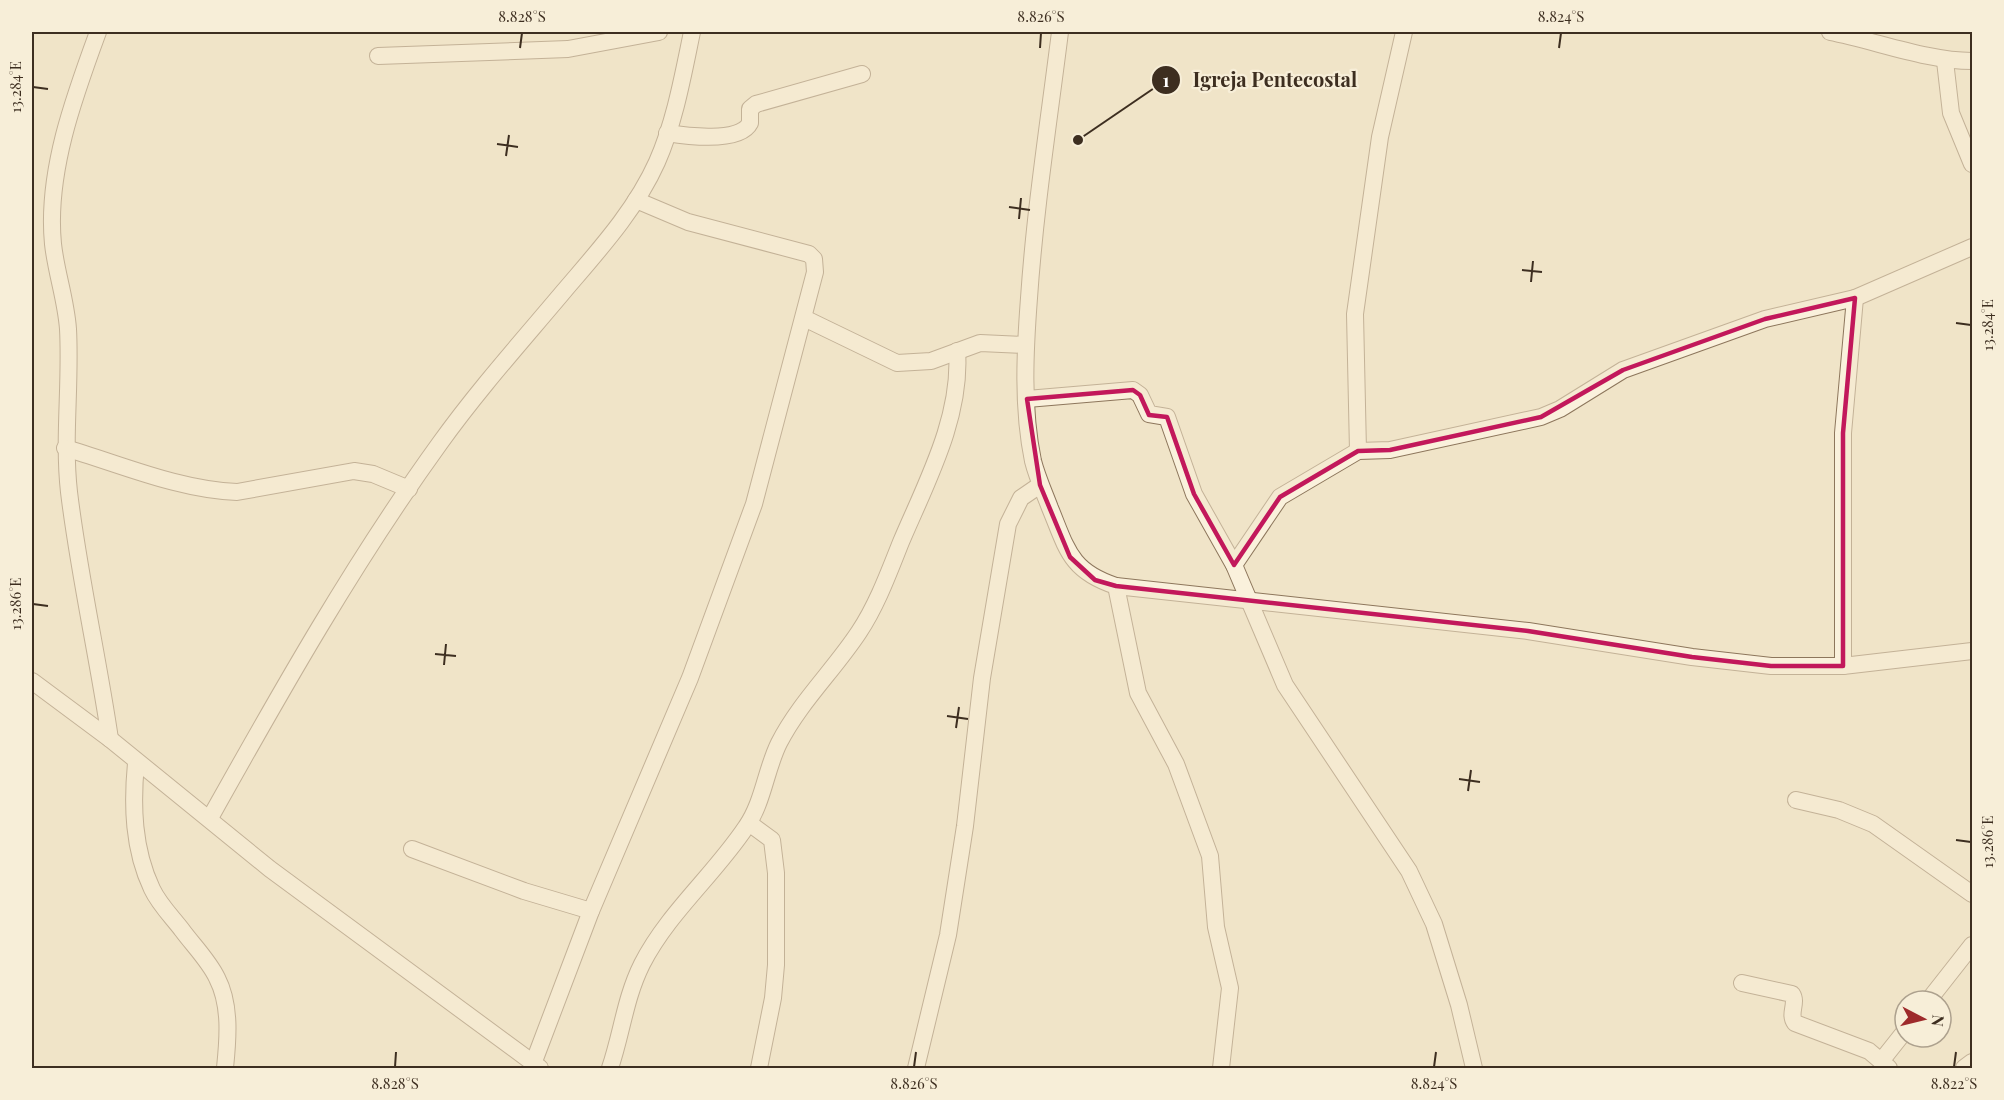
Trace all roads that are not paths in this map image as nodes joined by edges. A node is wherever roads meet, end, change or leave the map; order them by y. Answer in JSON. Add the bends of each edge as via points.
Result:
{"nodes":[{"id":1,"x":98,"y":32,"type":"edge"},
{"id":2,"x":659,"y":32,"type":"edge"},
{"id":3,"x":692,"y":32,"type":"edge"},
{"id":4,"x":1060,"y":32,"type":"edge"},
{"id":5,"x":1404,"y":32,"type":"edge"},
{"id":6,"x":1830,"y":32,"type":"edge"},
{"id":7,"x":378,"y":56,"type":"dead end"},
{"id":8,"x":1945,"y":61,"type":"junction"},
{"id":9,"x":1972,"y":61,"type":"edge"},
{"id":10,"x":862,"y":74,"type":"dead end"},
{"id":11,"x":667,"y":133,"type":"junction"},
{"id":12,"x":1972,"y":164,"type":"edge"},
{"id":13,"x":636,"y":200,"type":"junction"},
{"id":14,"x":1972,"y":247,"type":"edge"},
{"id":15,"x":1855,"y":298,"type":"junction"},
{"id":16,"x":804,"y":318,"type":"junction"},
{"id":17,"x":1025,"y":345,"type":"junction"},
{"id":18,"x":957,"y":351,"type":"junction"},
{"id":19,"x":1027,"y":399,"type":"junction"},
{"id":20,"x":65,"y":448,"type":"junction"},
{"id":21,"x":1358,"y":452,"type":"junction"},
{"id":22,"x":1040,"y":485,"type":"junction"},
{"id":23,"x":409,"y":489,"type":"junction"},
{"id":24,"x":1234,"y":565,"type":"junction"},
{"id":25,"x":1116,"y":586,"type":"junction"},
{"id":26,"x":1249,"y":601,"type":"junction"},
{"id":27,"x":1972,"y":651,"type":"edge"},
{"id":28,"x":1843,"y":666,"type":"junction"},
{"id":29,"x":32,"y":681,"type":"edge"},
{"id":30,"x":110,"y":739,"type":"junction"},
{"id":31,"x":136,"y":763,"type":"junction"},
{"id":32,"x":1796,"y":800,"type":"dead end"},
{"id":33,"x":210,"y":818,"type":"junction"},
{"id":34,"x":749,"y":823,"type":"junction"},
{"id":35,"x":412,"y":849,"type":"dead end"},
{"id":36,"x":1972,"y":894,"type":"edge"},
{"id":37,"x":591,"y":911,"type":"junction"},
{"id":38,"x":1972,"y":945,"type":"edge"},
{"id":39,"x":1742,"y":983,"type":"dead end"},
{"id":40,"x":1937,"y":989,"type":"edge"},
{"id":41,"x":1894,"y":1049,"type":"edge"},
{"id":42,"x":1972,"y":1062,"type":"edge"},
{"id":43,"x":1886,"y":1064,"type":"edge"},
{"id":44,"x":536,"y":1066,"type":"edge"},
{"id":45,"x":225,"y":1068,"type":"edge"},
{"id":46,"x":610,"y":1068,"type":"edge"},
{"id":47,"x":759,"y":1068,"type":"edge"},
{"id":48,"x":916,"y":1068,"type":"edge"},
{"id":49,"x":1221,"y":1068,"type":"edge"},
{"id":50,"x":1474,"y":1068,"type":"edge"},
{"id":51,"x":1964,"y":1068,"type":"edge"}],
"edges":[{"from":1,"to":20,"type":"street","via":[[72,110],[52,206],[53,243],[68,328]]},
{"from":2,"to":7,"type":"street","via":[[568,49]]},
{"from":3,"to":11,"type":"street"},
{"from":4,"to":17,"type":"street","via":[[1032,255]]},
{"from":5,"to":21,"type":"street","via":[[1380,137],[1355,314]]},
{"from":6,"to":8,"type":"street"},
{"from":8,"to":9,"type":"street"},
{"from":8,"to":12,"type":"street","via":[[1951,113]]},
{"from":10,"to":11,"type":"street","via":[[756,104],[750,109],[750,123],[745,130],[700,138]]},
{"from":11,"to":13,"type":"street"},
{"from":13,"to":16,"type":"street","via":[[688,222],[809,254],[815,272]]},
{"from":13,"to":23,"type":"street","via":[[606,242],[500,365]]},
{"from":14,"to":15,"type":"street"},
{"from":15,"to":21,"type":"street","via":[[1765,320],[1623,370],[1541,417],[1390,450]]},
{"from":15,"to":28,"type":"street","via":[[1843,434]]},
{"from":16,"to":18,"type":"street","via":[[897,363],[931,361]]},
{"from":16,"to":37,"type":"street","via":[[744,534],[690,678]]},
{"from":17,"to":18,"type":"street","via":[[980,343]]},
{"from":17,"to":19,"type":"street"},
{"from":18,"to":34,"type":"street","via":[[950,418],[888,573],[860,630],[795,715],[779,744]]},
{"from":19,"to":22,"type":"street","via":[[1029,438]]},
{"from":19,"to":24,"type":"street","via":[[1138,392],[1149,414],[1167,417],[1194,494]]},
{"from":20,"to":23,"type":"street","via":[[224,491],[354,471],[373,474]]},
{"from":20,"to":30,"type":"street","via":[[85,598]]},
{"from":21,"to":24,"type":"street","via":[[1280,497]]},
{"from":22,"to":25,"type":"street","via":[[1070,557],[1095,579]]},
{"from":22,"to":48,"type":"street","via":[[1021,498],[1008,524],[982,678],[948,935]]},
{"from":23,"to":33,"type":"street","via":[[283,687]]},
{"from":24,"to":26,"type":"street"},
{"from":25,"to":26,"type":"street"},
{"from":25,"to":49,"type":"street","via":[[1138,693],[1176,764],[1210,856],[1216,927],[1230,988]]},
{"from":26,"to":28,"type":"street","via":[[1528,631],[1771,666]]},
{"from":26,"to":50,"type":"street","via":[[1285,684],[1409,872],[1424,903],[1459,1005]]},
{"from":27,"to":28,"type":"street"},
{"from":29,"to":30,"type":"street"},
{"from":30,"to":31,"type":"street"},
{"from":31,"to":33,"type":"street"},
{"from":31,"to":45,"type":"street","via":[[133,802],[145,871],[153,891],[218,978],[228,1037]]},
{"from":32,"to":36,"type":"street","via":[[1839,810],[1873,824]]},
{"from":33,"to":44,"type":"street","via":[[270,869]]},
{"from":34,"to":46,"type":"street","via":[[659,935],[642,963],[628,994]]},
{"from":34,"to":47,"type":"street","via":[[772,840],[776,873],[773,998]]},
{"from":35,"to":37,"type":"street","via":[[524,891]]},
{"from":37,"to":44,"type":"street"},
{"from":38,"to":40,"type":"street"},
{"from":39,"to":43,"type":"street","via":[[1792,994],[1795,1023],[1851,1042]]},
{"from":41,"to":43,"type":"street"},
{"from":42,"to":51,"type":"street"}]}
